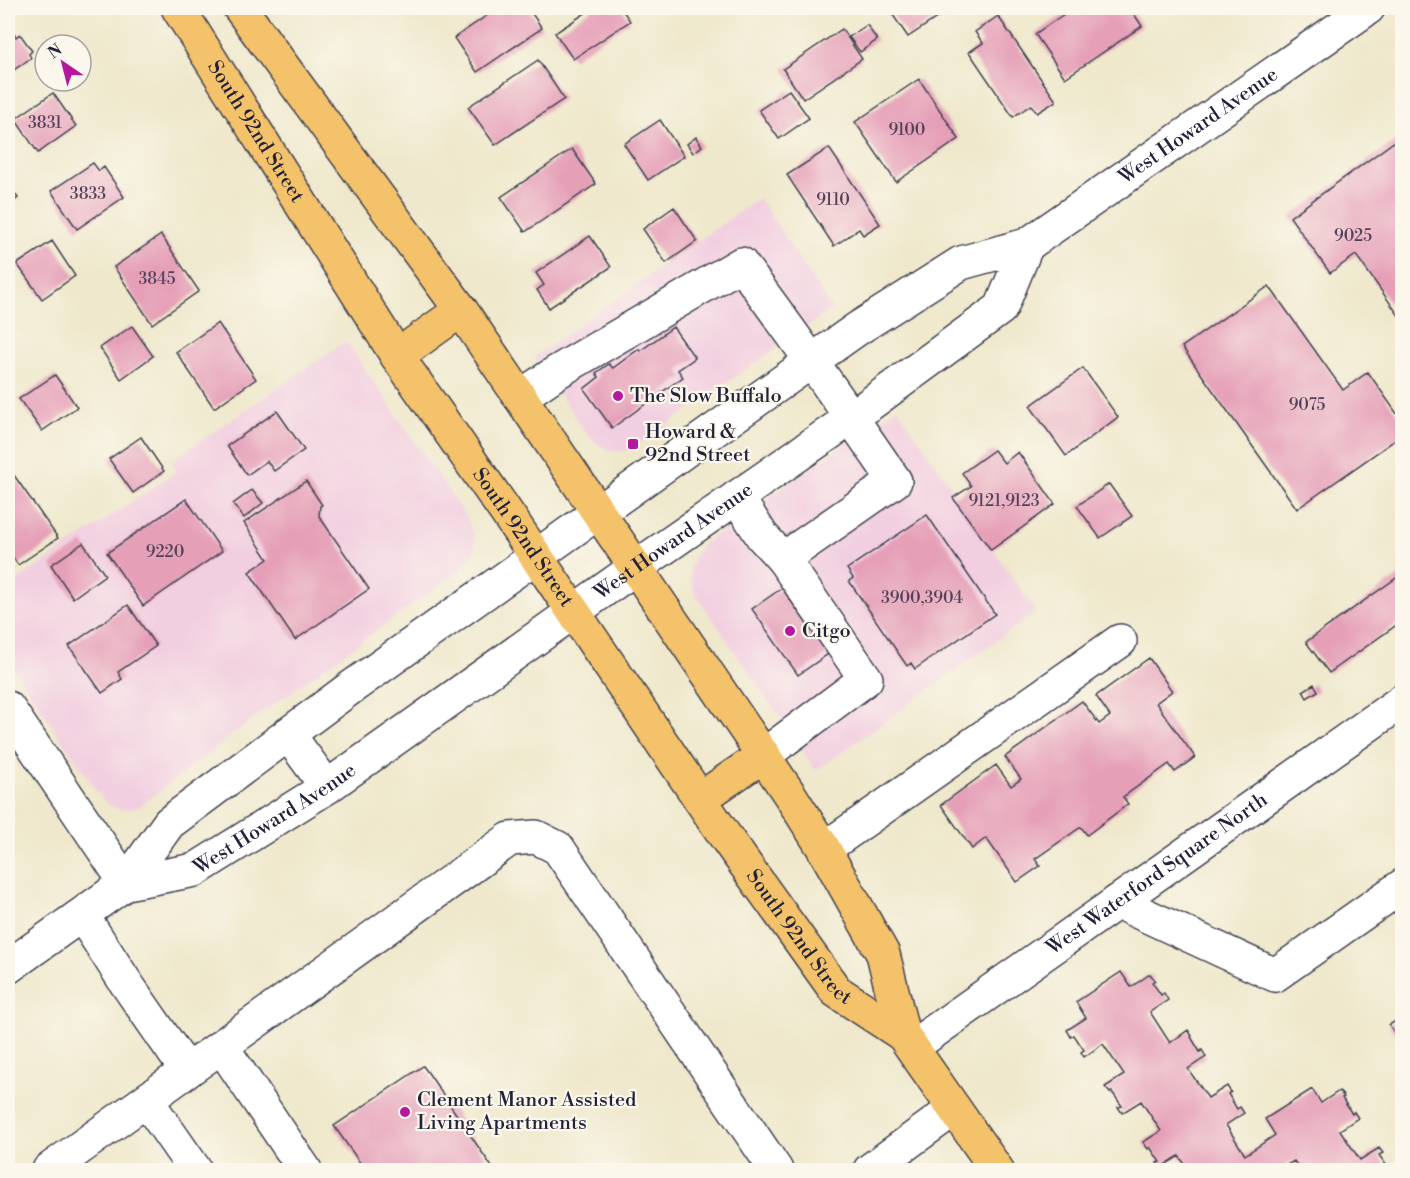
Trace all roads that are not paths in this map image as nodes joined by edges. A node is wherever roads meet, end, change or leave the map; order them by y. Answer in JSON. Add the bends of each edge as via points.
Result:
{"nodes":[{"id":1,"x":178,"y":8,"type":"edge"},
{"id":2,"x":240,"y":8,"type":"edge"},
{"id":3,"x":1368,"y":8,"type":"edge"},
{"id":4,"x":1027,"y":245,"type":"junction"},
{"id":5,"x":461,"y":310,"type":"junction"},
{"id":6,"x":397,"y":356,"type":"junction"},
{"id":7,"x":811,"y":362,"type":"junction"},
{"id":8,"x":520,"y":397,"type":"junction"},
{"id":9,"x":851,"y":418,"type":"junction"},
{"id":10,"x":737,"y":498,"type":"junction"},
{"id":11,"x":598,"y":513,"type":"junction"},
{"id":12,"x":536,"y":557,"type":"junction"},
{"id":13,"x":783,"y":559,"type":"junction"},
{"id":14,"x":635,"y":568,"type":"junction"},
{"id":15,"x":573,"y":612,"type":"junction"},
{"id":16,"x":1120,"y":641,"type":"dead end"},
{"id":17,"x":1402,"y":701,"type":"edge"},
{"id":18,"x":8,"y":708,"type":"edge"},
{"id":19,"x":288,"y":734,"type":"junction"},
{"id":20,"x":764,"y":755,"type":"junction"},
{"id":21,"x":327,"y":787,"type":"junction"},
{"id":22,"x":700,"y":799,"type":"junction"},
{"id":23,"x":824,"y":849,"type":"junction"},
{"id":24,"x":126,"y":883,"type":"junction"},
{"id":25,"x":1402,"y":886,"type":"edge"},
{"id":26,"x":1117,"y":902,"type":"junction"},
{"id":27,"x":82,"y":915,"type":"junction"},
{"id":28,"x":8,"y":967,"type":"edge"},
{"id":29,"x":908,"y":1041,"type":"junction"},
{"id":30,"x":222,"y":1047,"type":"junction"},
{"id":31,"x":188,"y":1071,"type":"junction"},
{"id":32,"x":147,"y":1101,"type":"junction"},
{"id":33,"x":954,"y":1109,"type":"junction"},
{"id":34,"x":50,"y":1170,"type":"edge"},
{"id":35,"x":195,"y":1170,"type":"edge"},
{"id":36,"x":306,"y":1170,"type":"edge"},
{"id":37,"x":776,"y":1170,"type":"edge"},
{"id":38,"x":870,"y":1170,"type":"edge"},
{"id":39,"x":997,"y":1170,"type":"edge"}],
"edges":[{"from":1,"to":6,"type":"main road","name":"South 92nd Street"},
{"from":2,"to":5,"type":"main road","name":"South 92nd Street"},
{"from":3,"to":4,"type":"street","name":"West Howard Avenue"},
{"from":4,"to":7,"type":"street","name":"West Howard Avenue","via":[[961,263]]},
{"from":4,"to":9,"type":"street","name":"West Howard Avenue","via":[[1001,308]]},
{"from":5,"to":6,"type":"main road"},
{"from":5,"to":8,"type":"main road","name":"South 92nd Street"},
{"from":6,"to":12,"type":"main road","name":"South 92nd Street"},
{"from":7,"to":8,"type":"street","via":[[741,264]]},
{"from":7,"to":9,"type":"street"},
{"from":7,"to":11,"type":"street","name":"West Howard Avenue"},
{"from":8,"to":11,"type":"main road","name":"South 92nd Street"},
{"from":9,"to":10,"type":"street","name":"West Howard Avenue"},
{"from":9,"to":13,"type":"street","via":[[895,482]]},
{"from":10,"to":13,"type":"street"},
{"from":10,"to":14,"type":"street","name":"West Howard Avenue"},
{"from":11,"to":12,"type":"street","name":"West Howard Avenue"},
{"from":11,"to":14,"type":"main road","name":"South 92nd Street"},
{"from":12,"to":15,"type":"main road","name":"South 92nd Street"},
{"from":12,"to":19,"type":"street","name":"West Howard Avenue"},
{"from":13,"to":20,"type":"street","via":[[866,679]]},
{"from":14,"to":15,"type":"street","name":"West Howard Avenue"},
{"from":14,"to":20,"type":"main road","name":"South 92nd Street"},
{"from":15,"to":21,"type":"street","name":"West Howard Avenue"},
{"from":15,"to":22,"type":"main road","name":"South 92nd Street"},
{"from":16,"to":23,"type":"street"},
{"from":17,"to":26,"type":"street","name":"West Waterford Square North"},
{"from":18,"to":24,"type":"street"},
{"from":19,"to":21,"type":"street"},
{"from":19,"to":24,"type":"street","name":"West Howard Avenue","via":[[169,823]]},
{"from":20,"to":22,"type":"main road"},
{"from":20,"to":23,"type":"main road","name":"South 92nd Street"},
{"from":21,"to":24,"type":"street","name":"West Howard Avenue","via":[[195,870]]},
{"from":22,"to":29,"type":"main road","name":"South 92nd Street","via":[[836,991]]},
{"from":23,"to":29,"type":"main road","name":"South 92nd Street","via":[[883,954]]},
{"from":24,"to":27,"type":"street","name":"West Howard Avenue"},
{"from":25,"to":26,"type":"street","via":[[1275,975]]},
{"from":26,"to":29,"type":"street","name":"West Waterford Square North"},
{"from":27,"to":28,"type":"street","name":"West Howard Avenue"},
{"from":27,"to":31,"type":"street"},
{"from":29,"to":33,"type":"main road","name":"South 92nd Street"},
{"from":30,"to":31,"type":"street"},
{"from":30,"to":36,"type":"street"},
{"from":30,"to":37,"type":"street","via":[[510,839],[536,837],[558,848]]},
{"from":31,"to":32,"type":"street"},
{"from":32,"to":34,"type":"street"},
{"from":32,"to":35,"type":"street"},
{"from":33,"to":38,"type":"street"},
{"from":33,"to":39,"type":"main road","name":"South 92nd Street"}]}
